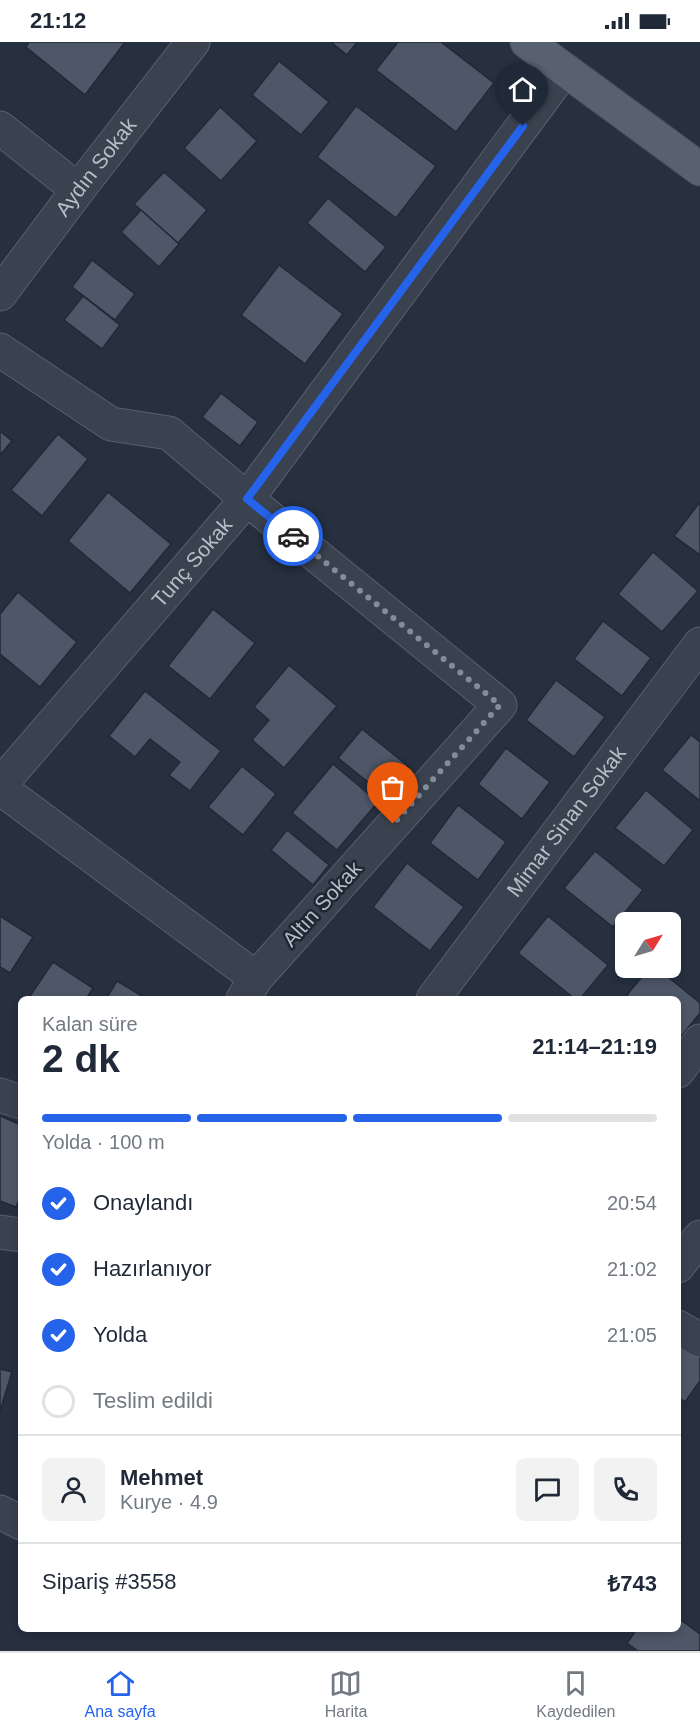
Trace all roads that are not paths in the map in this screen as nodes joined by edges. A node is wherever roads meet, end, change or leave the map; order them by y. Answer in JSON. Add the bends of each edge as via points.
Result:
{"nodes":[{"id":1,"x":193,"y":42,"type":"edge"},
{"id":2,"x":527,"y":42,"type":"edge"},
{"id":3,"x":564,"y":70,"type":"junction"},
{"id":4,"x":0,"y":128,"type":"edge"},
{"id":5,"x":700,"y":169,"type":"edge"},
{"id":6,"x":78,"y":190,"type":"junction"},
{"id":7,"x":0,"y":294,"type":"edge"},
{"id":8,"x":0,"y":350,"type":"edge"},
{"id":9,"x":247,"y":499,"type":"junction"},
{"id":10,"x":700,"y":644,"type":"edge"},
{"id":11,"x":0,"y":787,"type":"edge"},
{"id":12,"x":249,"y":988,"type":"edge"},
{"id":13,"x":435,"y":996,"type":"edge"},
{"id":14,"x":700,"y":1041,"type":"edge"},
{"id":15,"x":681,"y":1067,"type":"edge"},
{"id":16,"x":0,"y":1095,"type":"edge"},
{"id":17,"x":18,"y":1101,"type":"edge"},
{"id":18,"x":0,"y":1232,"type":"edge"},
{"id":19,"x":18,"y":1235,"type":"edge"},
{"id":20,"x":700,"y":1236,"type":"edge"},
{"id":21,"x":681,"y":1262,"type":"edge"},
{"id":22,"x":681,"y":1329,"type":"edge"},
{"id":23,"x":700,"y":1340,"type":"edge"},
{"id":24,"x":0,"y":1512,"type":"edge"},
{"id":25,"x":18,"y":1521,"type":"edge"}],
"edges":[{"from":1,"to":6,"type":"street","name":"Aydın Sokak"},
{"from":2,"to":3,"type":"main road"},
{"from":3,"to":5,"type":"main road"},
{"from":3,"to":9,"type":"street","name":"Tunç Sokak"},
{"from":4,"to":6,"type":"street"},
{"from":6,"to":7,"type":"street","name":"Aydın Sokak"},
{"from":8,"to":9,"type":"street","via":[[111,424],[169,432]]},
{"from":9,"to":11,"type":"street","name":"Tunç Sokak"},
{"from":9,"to":12,"type":"street","name":"Altın Sokak","via":[[500,705]]},
{"from":10,"to":13,"type":"street","name":"Mimar Sinan Sokak"},
{"from":11,"to":12,"type":"street"},
{"from":14,"to":15,"type":"street"},
{"from":16,"to":17,"type":"street"},
{"from":18,"to":19,"type":"street"},
{"from":20,"to":21,"type":"street"},
{"from":22,"to":23,"type":"street"},
{"from":24,"to":25,"type":"street"}]}
